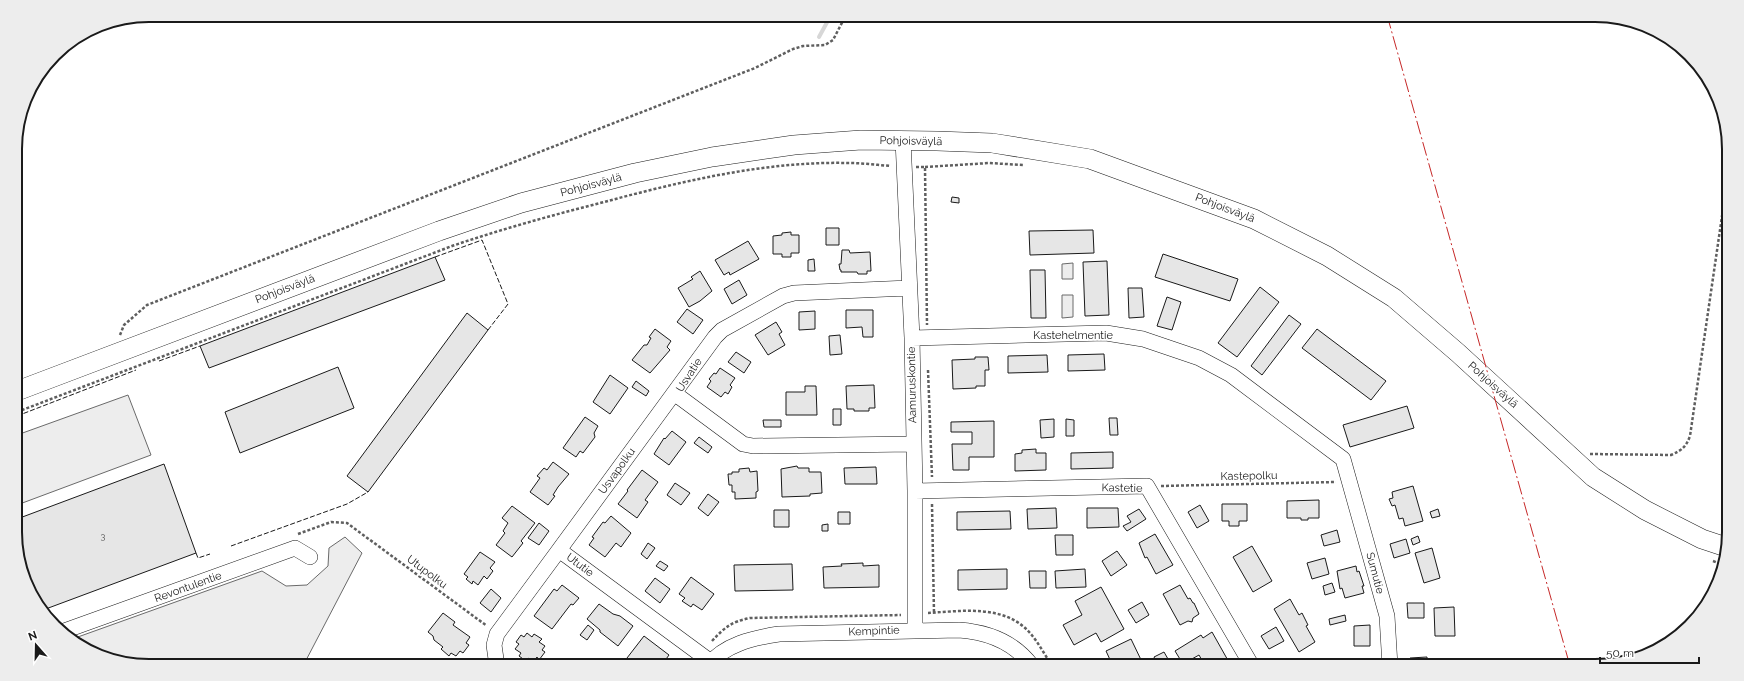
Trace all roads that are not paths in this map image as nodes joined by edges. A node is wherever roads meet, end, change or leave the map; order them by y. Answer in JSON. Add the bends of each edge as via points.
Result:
{"nodes":[{"id":1,"x":903,"y":140,"type":"junction"},
{"id":2,"x":909,"y":288,"type":"junction"},
{"id":3,"x":912,"y":338,"type":"junction"},
{"id":4,"x":22,"y":388,"type":"edge"},
{"id":5,"x":674,"y":393,"type":"junction"},
{"id":6,"x":913,"y":444,"type":"junction"},
{"id":7,"x":1350,"y":482,"type":"joint"},
{"id":8,"x":915,"y":492,"type":"junction"},
{"id":9,"x":1721,"y":545,"type":"edge"},
{"id":10,"x":559,"y":550,"type":"junction"},
{"id":11,"x":310,"y":557,"type":"dead end"},
{"id":12,"x":68,"y":629,"type":"edge"},
{"id":13,"x":915,"y":630,"type":"junction"},
{"id":14,"x":496,"y":659,"type":"edge"},
{"id":15,"x":702,"y":659,"type":"edge"},
{"id":16,"x":716,"y":659,"type":"edge"},
{"id":17,"x":1026,"y":659,"type":"edge"},
{"id":18,"x":1248,"y":659,"type":"edge"},
{"id":19,"x":1390,"y":659,"type":"edge"}],
"edges":[{"from":1,"to":2,"type":"street","name":"Aamuruskontie"},
{"from":1,"to":4,"type":"main road","name":"Pohjoisväylä","via":[[794,145],[712,157],[635,173],[521,203],[439,231]]},
{"from":1,"to":9,"type":"main road","name":"Pohjoisväylä","via":[[992,144],[1090,159],[1254,219],[1327,256],[1394,298],[1593,477],[1645,510],[1702,539]]},
{"from":2,"to":3,"type":"street","name":"Aamuruskontie"},
{"from":2,"to":5,"type":"street","name":"Usvatie","via":[[794,293],[783,296],[722,330]]},
{"from":3,"to":6,"type":"street","name":"Aamuruskontie"},
{"from":3,"to":7,"type":"street","name":"Kastehelmentie","via":[[1106,333],[1143,339],[1199,358],[1231,375],[1343,459]]},
{"from":5,"to":6,"type":"street","name":"Usvatie","via":[[743,444]]},
{"from":5,"to":10,"type":"street","name":"Usvapolku"},
{"from":6,"to":8,"type":"street","name":"Aamuruskontie"},
{"from":7,"to":19,"type":"street","name":"Sumutie","via":[[1387,616]]},
{"from":8,"to":13,"type":"street","name":"Aamuruskontie"},
{"from":8,"to":18,"type":"street","name":"Kastetie","via":[[1147,486]]},
{"from":10,"to":14,"type":"street","name":"Ututie","via":[[497,634],[494,645]]},
{"from":10,"to":15,"type":"street","name":"Ututie"},
{"from":11,"to":12,"type":"street","name":"Revontulentie","via":[[295,548]]},
{"from":13,"to":16,"type":"street","name":"Kempintie","via":[[756,637],[736,644]]},
{"from":13,"to":17,"type":"street","name":"Kempintie","via":[[977,631],[1006,643]]}]}
